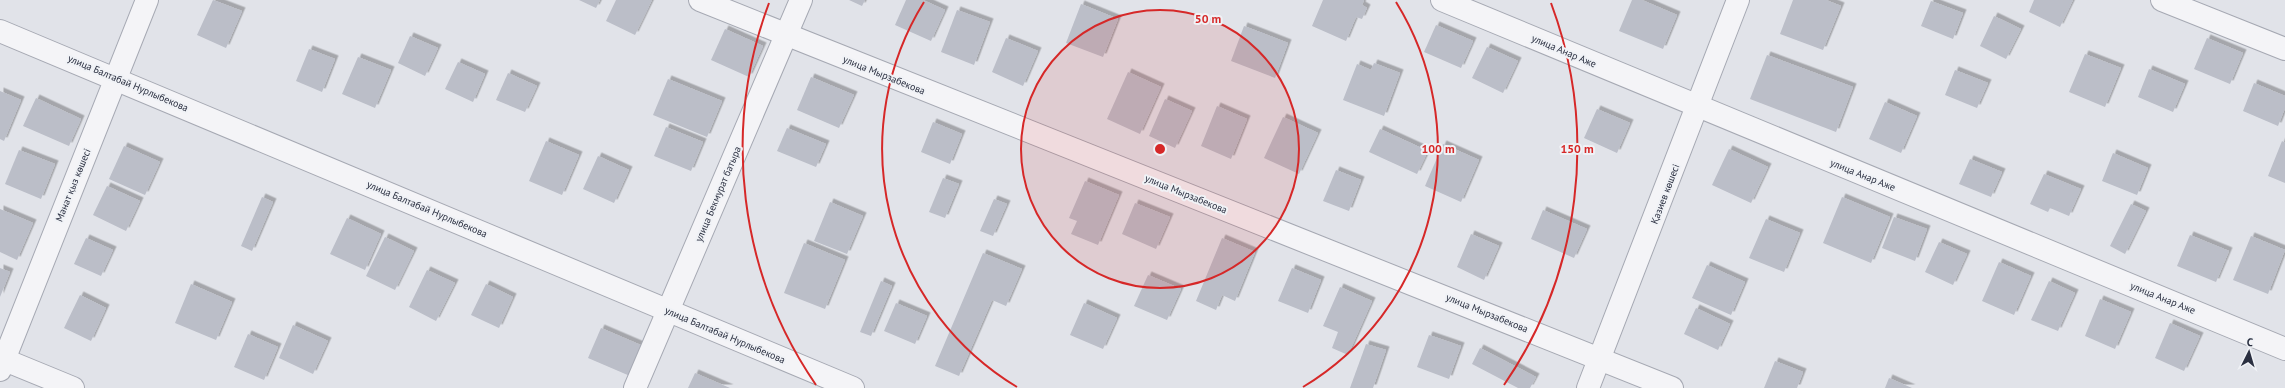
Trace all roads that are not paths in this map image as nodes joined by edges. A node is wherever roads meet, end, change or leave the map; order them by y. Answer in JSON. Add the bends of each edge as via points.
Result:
{"nodes":[{"id":1,"x":147,"y":0,"type":"edge"},
{"id":2,"x":700,"y":0,"type":"edge"},
{"id":3,"x":801,"y":0,"type":"edge"},
{"id":4,"x":1442,"y":0,"type":"edge"},
{"id":5,"x":1738,"y":0,"type":"edge"},
{"id":6,"x":2162,"y":0,"type":"edge"},
{"id":7,"x":0,"y":31,"type":"edge"},
{"id":8,"x":786,"y":36,"type":"junction"},
{"id":9,"x":2285,"y":49,"type":"edge"},
{"id":10,"x":116,"y":78,"type":"junction"},
{"id":11,"x":1699,"y":107,"type":"junction"},
{"id":12,"x":668,"y":310,"type":"junction"},
{"id":13,"x":2285,"y":349,"type":"edge"},
{"id":14,"x":1601,"y":358,"type":"junction"},
{"id":15,"x":1,"y":362,"type":"edge"},
{"id":16,"x":72,"y":388,"type":"edge"},
{"id":17,"x":635,"y":388,"type":"edge"},
{"id":18,"x":853,"y":388,"type":"edge"},
{"id":19,"x":1588,"y":388,"type":"edge"},
{"id":20,"x":1672,"y":388,"type":"edge"}],
"edges":[{"from":1,"to":10,"type":"street","name":"Манат қыз көшесі"},
{"from":2,"to":8,"type":"street","name":"улица Мырзабекова"},
{"from":3,"to":8,"type":"street","name":"улица Бекмурат батыра"},
{"from":4,"to":11,"type":"street","name":"улица Анар Аже"},
{"from":5,"to":11,"type":"street","name":"Қазиев көшесі"},
{"from":6,"to":9,"type":"street"},
{"from":7,"to":10,"type":"street","name":"улица Балтабай Нурлыбекова"},
{"from":8,"to":12,"type":"street","name":"улица Бекмурат батыра"},
{"from":8,"to":14,"type":"street","name":"улица Мырзабекова"},
{"from":10,"to":12,"type":"street","name":"улица Балтабай Нурлыбекова"},
{"from":10,"to":15,"type":"street","name":"Манат қыз көшесі"},
{"from":11,"to":13,"type":"street","name":"улица Анар Аже"},
{"from":11,"to":14,"type":"street","name":"Қазиев көшесі"},
{"from":12,"to":17,"type":"street","name":"улица Бекмурат батыра"},
{"from":12,"to":18,"type":"street","name":"улица Балтабай Нурлыбекова"},
{"from":14,"to":19,"type":"street","name":"Қазиев көшесі"},
{"from":14,"to":20,"type":"street","name":"улица Мырзабекова"},
{"from":15,"to":16,"type":"street"}]}
